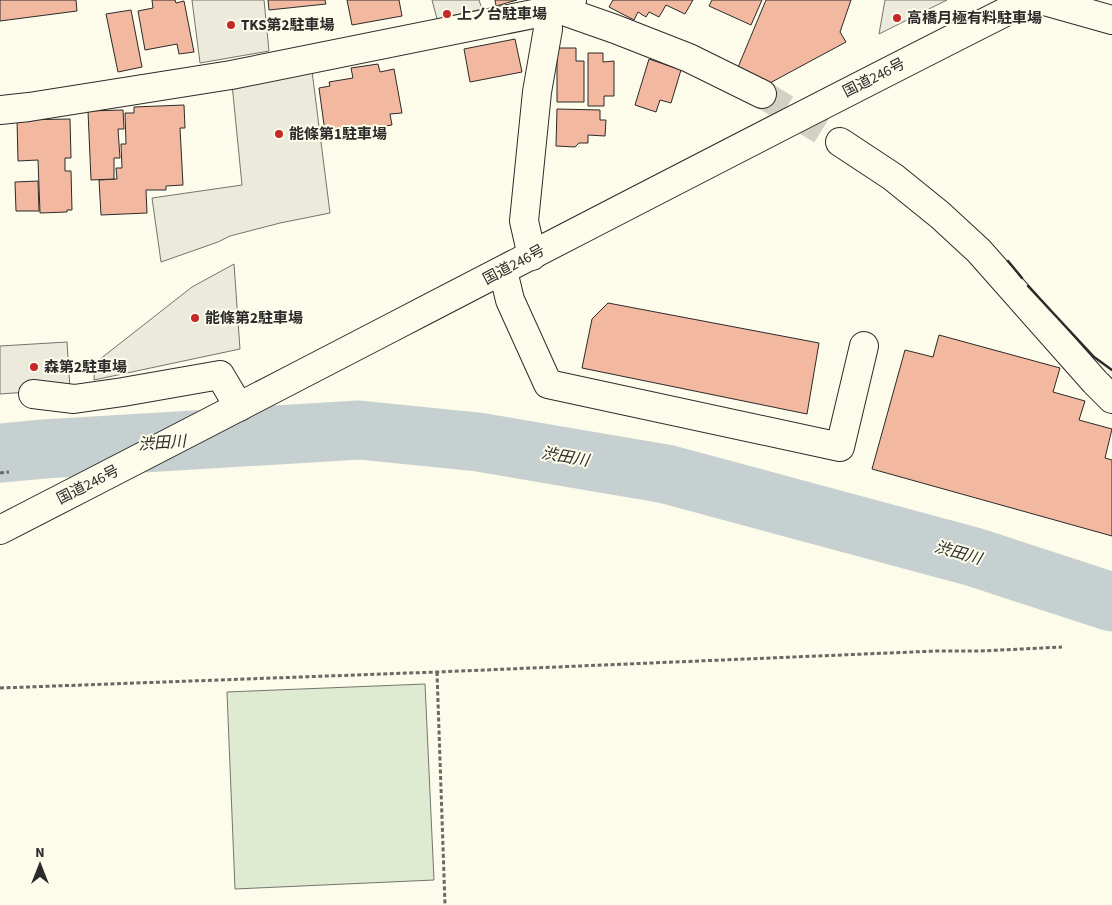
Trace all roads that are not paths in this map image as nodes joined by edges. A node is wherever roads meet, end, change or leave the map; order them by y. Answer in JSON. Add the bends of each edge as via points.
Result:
{"nodes":[{"id":1,"x":1028,"y":0,"type":"edge"},
{"id":2,"x":1041,"y":0,"type":"edge"},
{"id":3,"x":559,"y":7,"type":"edge"},
{"id":4,"x":1112,"y":20,"type":"edge"},
{"id":5,"x":762,"y":94,"type":"tunnel mouth"},
{"id":6,"x":0,"y":110,"type":"edge"},
{"id":7,"x":840,"y":142,"type":"tunnel mouth"},
{"id":8,"x":532,"y":256,"type":"junction"},
{"id":9,"x":502,"y":271,"type":"junction"},
{"id":10,"x":864,"y":346,"type":"dead end"},
{"id":11,"x":33,"y":394,"type":"dead end"},
{"id":12,"x":1112,"y":399,"type":"edge"},
{"id":13,"x":238,"y":407,"type":"junction"},
{"id":14,"x":0,"y":530,"type":"edge"}],
"edges":[{"from":1,"to":8,"type":"main road","name":"国道246号"},
{"from":2,"to":4,"type":"main road"},
{"from":3,"to":5,"type":"main road","via":[[688,58]]},
{"from":3,"to":6,"type":"main road","via":[[231,75]]},
{"from":3,"to":8,"type":"main road","via":[[548,29],[537,92],[524,221]]},
{"from":7,"to":12,"type":"main road","via":[[893,177],[979,251]]},
{"from":8,"to":9,"type":"main road","name":"国道246号"},
{"from":9,"to":10,"type":"main road","via":[[510,300],[548,384],[840,447]]},
{"from":9,"to":13,"type":"main road","name":"国道246号"},
{"from":11,"to":13,"type":"main road","via":[[74,398],[220,375]]},
{"from":13,"to":14,"type":"main road","name":"国道246号"}]}
